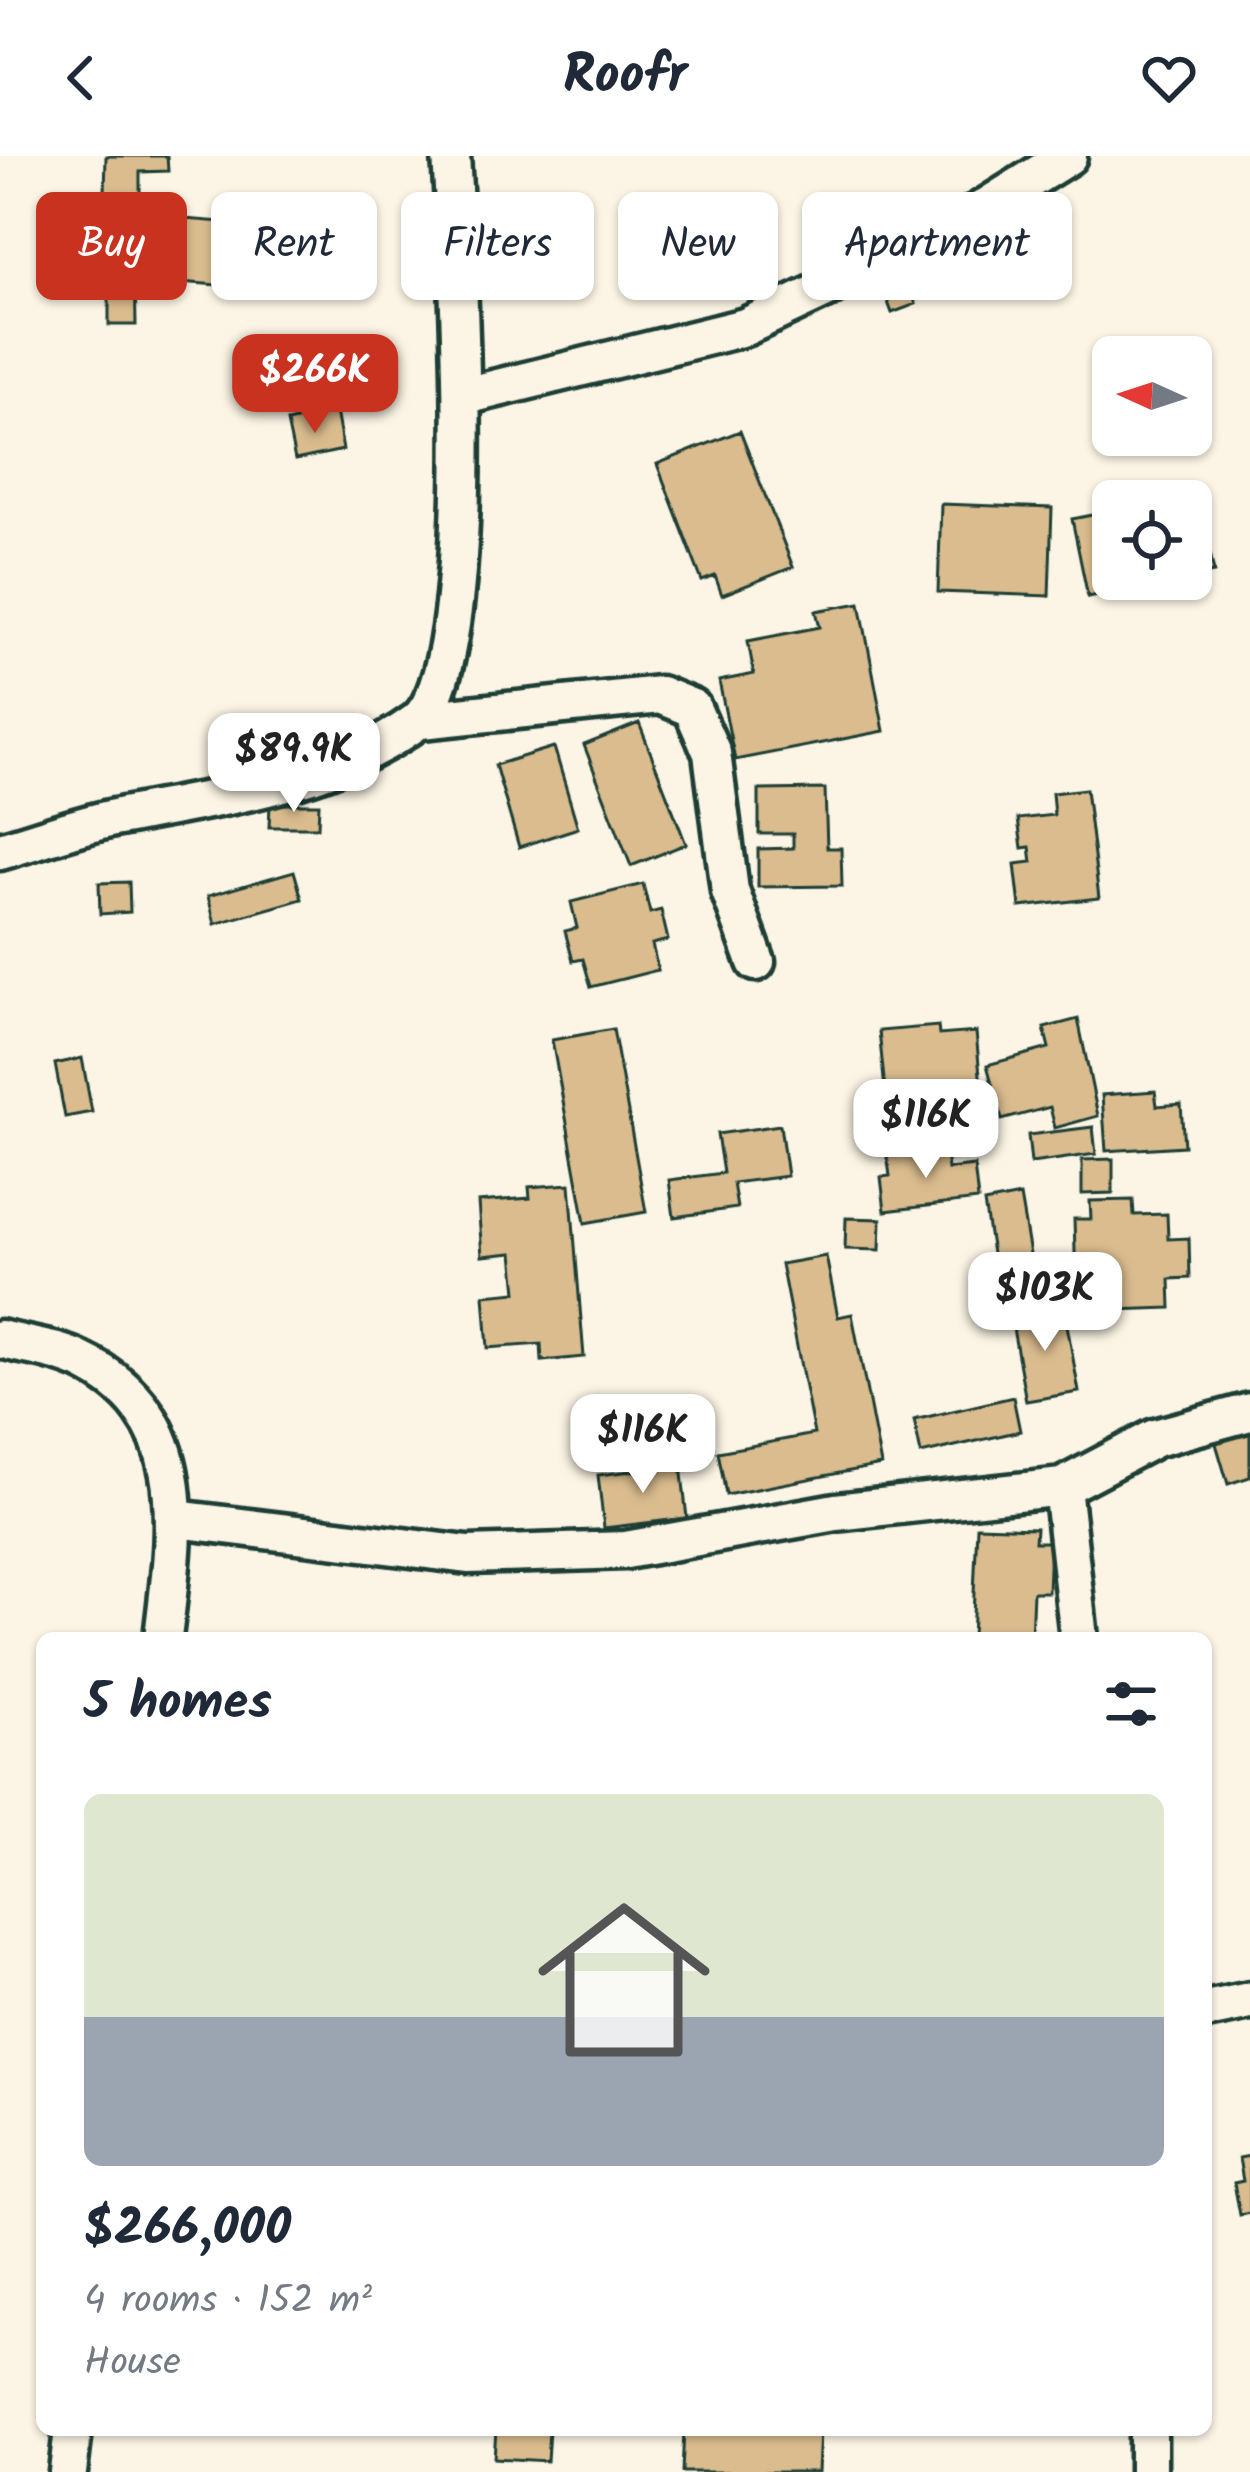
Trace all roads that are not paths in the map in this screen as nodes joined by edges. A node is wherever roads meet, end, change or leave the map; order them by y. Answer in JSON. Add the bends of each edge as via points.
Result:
{"nodes":[{"id":1,"x":451,"y":156,"type":"edge"},
{"id":2,"x":1068,"y":156,"type":"edge"},
{"id":3,"x":464,"y":396,"type":"junction"},
{"id":4,"x":421,"y":719,"type":"junction"},
{"id":5,"x":0,"y":851,"type":"edge"},
{"id":6,"x":756,"y":962,"type":"dead end"},
{"id":7,"x":0,"y":1339,"type":"edge"},
{"id":8,"x":1250,"y":1412,"type":"edge"},
{"id":9,"x":1062,"y":1487,"type":"junction"},
{"id":10,"x":176,"y":1519,"type":"junction"},
{"id":11,"x":164,"y":1632,"type":"edge"},
{"id":12,"x":1078,"y":1632,"type":"edge"},
{"id":13,"x":1250,"y":2001,"type":"edge"},
{"id":14,"x":1212,"y":2009,"type":"edge"},
{"id":15,"x":72,"y":2436,"type":"edge"},
{"id":16,"x":1148,"y":2436,"type":"edge"},
{"id":17,"x":68,"y":2472,"type":"edge"},
{"id":18,"x":1148,"y":2472,"type":"edge"}],
"edges":[{"from":1,"to":3,"type":"street"},
{"from":2,"to":3,"type":"street","via":[[943,234],[745,327]]},
{"from":3,"to":4,"type":"street","via":[[449,658]]},
{"from":4,"to":5,"type":"street","via":[[259,792],[110,819]]},
{"from":4,"to":6,"type":"street","via":[[660,695],[692,708],[712,753],[730,891]]},
{"from":7,"to":10,"type":"street","via":[[78,1359],[128,1389],[154,1428]]},
{"from":8,"to":9,"type":"street","via":[[1155,1438]]},
{"from":9,"to":10,"type":"street","via":[[836,1512],[626,1550],[468,1555]]},
{"from":9,"to":12,"type":"street"},
{"from":10,"to":11,"type":"street"},
{"from":13,"to":14,"type":"street"},
{"from":15,"to":17,"type":"street"},
{"from":16,"to":18,"type":"street"}]}
